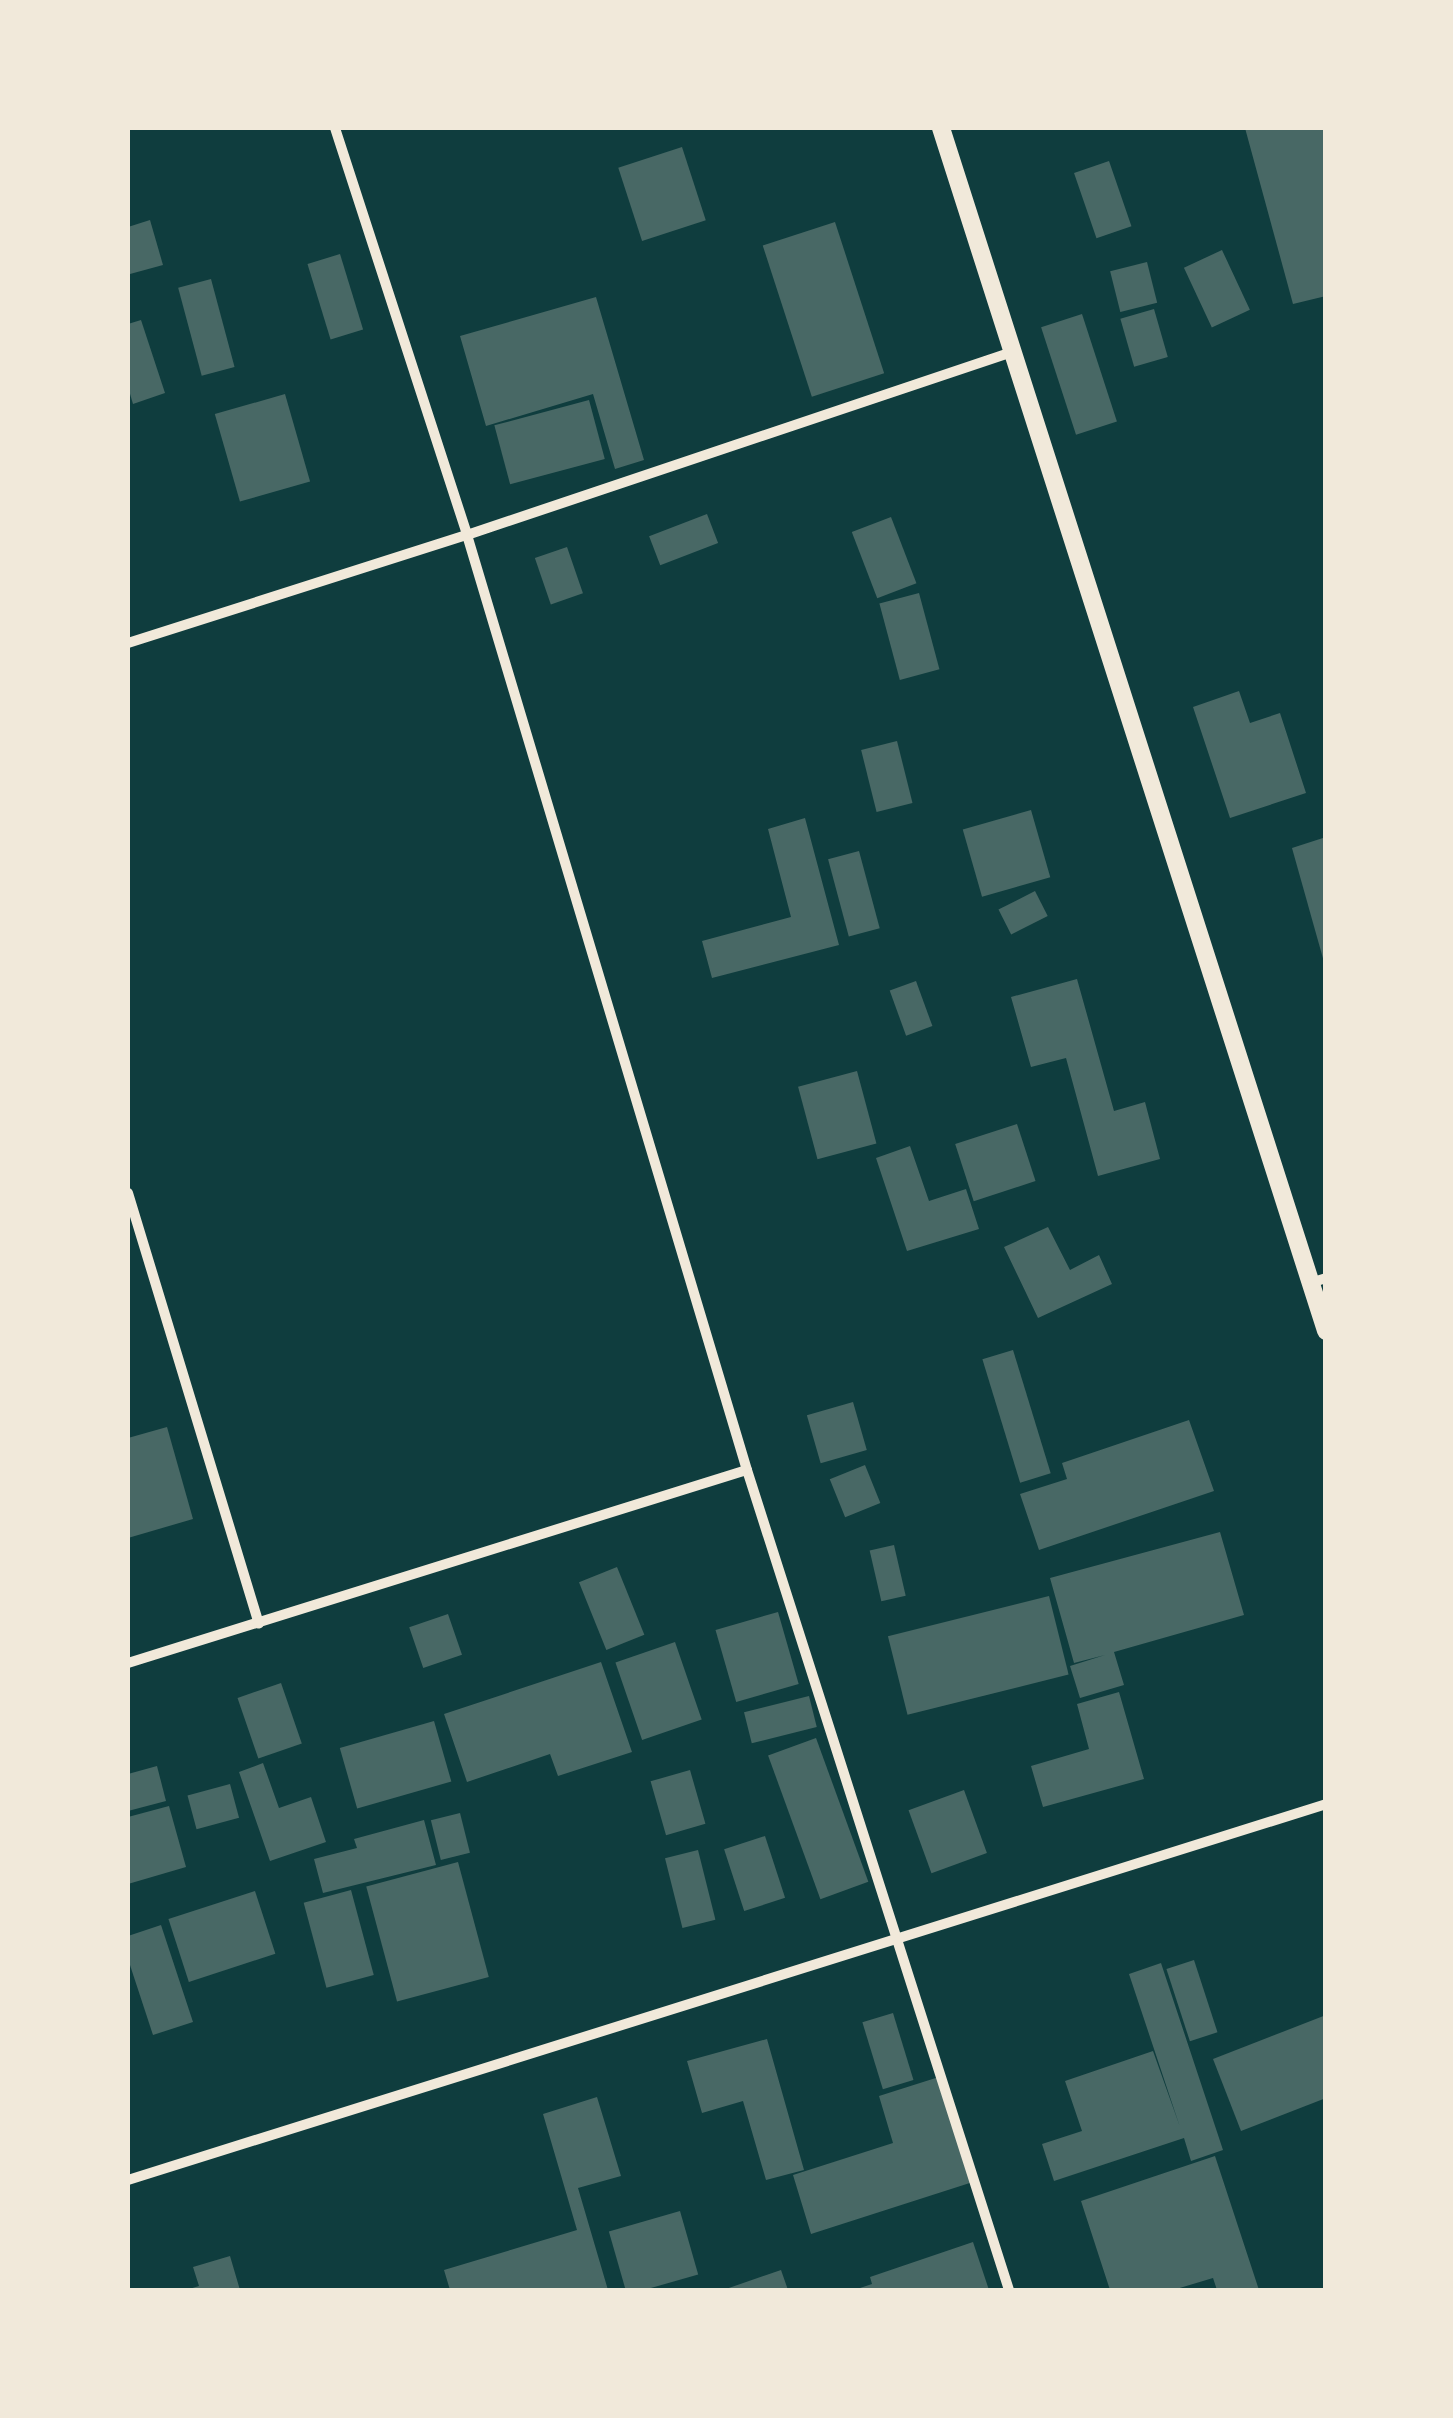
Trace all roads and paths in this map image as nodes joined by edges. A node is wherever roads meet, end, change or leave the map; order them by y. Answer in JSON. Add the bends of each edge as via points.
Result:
{"nodes":[{"id":1,"x":335,"y":128,"type":"edge"},
{"id":2,"x":941,"y":128,"type":"edge"},
{"id":3,"x":1012,"y":352,"type":"junction"},
{"id":4,"x":467,"y":535,"type":"junction"},
{"id":5,"x":128,"y":643,"type":"edge"},
{"id":6,"x":128,"y":1193,"type":"edge"},
{"id":7,"x":1318,"y":1280,"type":"edge"},
{"id":8,"x":1326,"y":1331,"type":"edge"},
{"id":9,"x":747,"y":1470,"type":"junction"},
{"id":10,"x":259,"y":1622,"type":"junction"},
{"id":11,"x":128,"y":1664,"type":"edge"},
{"id":12,"x":1326,"y":1804,"type":"edge"},
{"id":13,"x":900,"y":1938,"type":"junction"},
{"id":14,"x":128,"y":2180,"type":"edge"},
{"id":15,"x":1009,"y":2290,"type":"edge"}],
"edges":[{"from":1,"to":4,"type":"street"},
{"from":2,"to":3,"type":"street"},
{"from":3,"to":4,"type":"street"},
{"from":3,"to":7,"type":"street"},
{"from":4,"to":5,"type":"street"},
{"from":4,"to":9,"type":"street"},
{"from":6,"to":10,"type":"street"},
{"from":7,"to":8,"type":"street"},
{"from":9,"to":10,"type":"street"},
{"from":9,"to":13,"type":"street"},
{"from":10,"to":11,"type":"street"},
{"from":12,"to":13,"type":"street"},
{"from":13,"to":14,"type":"street"},
{"from":13,"to":15,"type":"street"}]}
